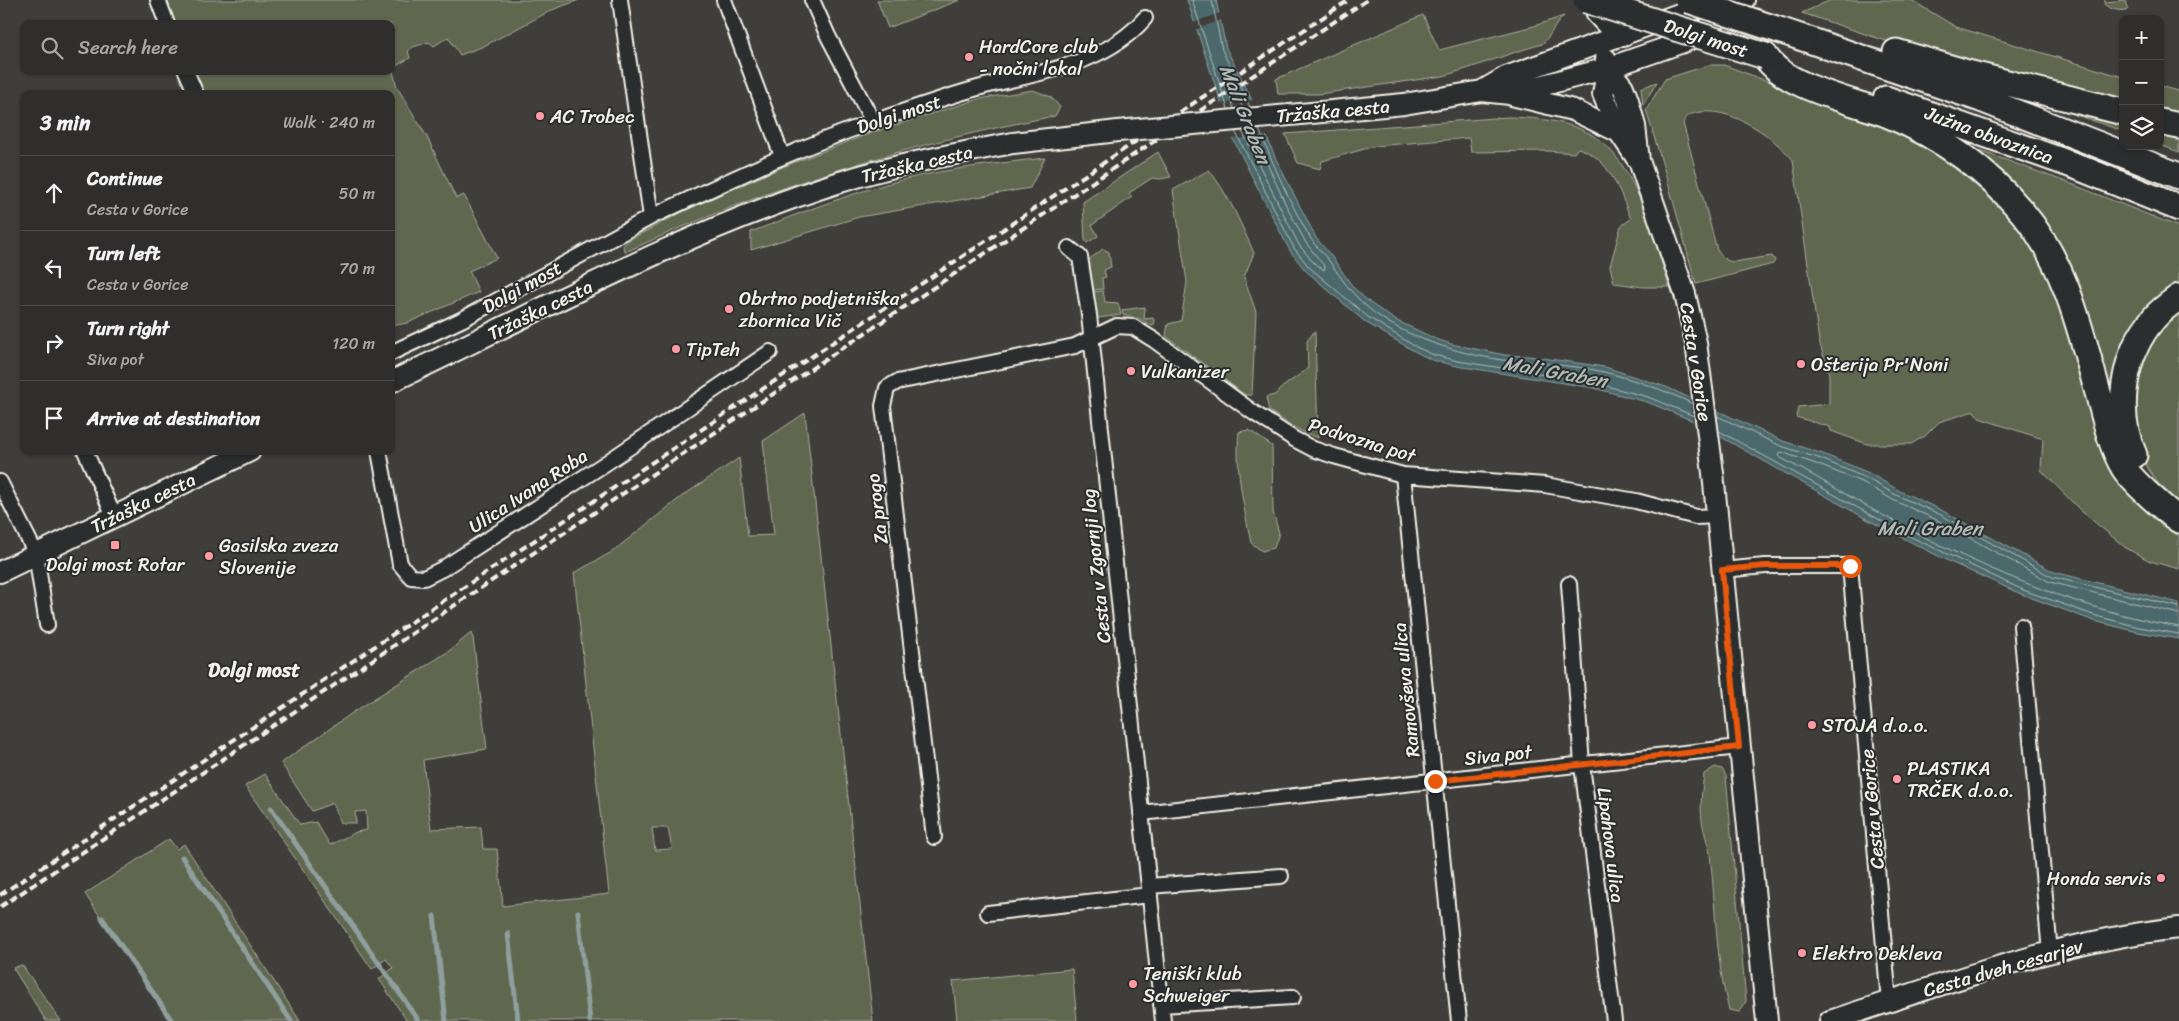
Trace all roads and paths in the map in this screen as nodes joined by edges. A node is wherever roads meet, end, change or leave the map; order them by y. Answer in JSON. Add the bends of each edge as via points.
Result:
{"nodes":[{"id":1,"x":158,"y":0,"type":"edge"},
{"id":2,"x":620,"y":0,"type":"edge"},
{"id":3,"x":724,"y":0,"type":"edge"},
{"id":4,"x":812,"y":0,"type":"edge"},
{"id":5,"x":1688,"y":0,"type":"edge"},
{"id":6,"x":1735,"y":4,"type":"edge"},
{"id":7,"x":1591,"y":7,"type":"edge"},
{"id":8,"x":1145,"y":18,"type":"dead end"},
{"id":9,"x":166,"y":20,"type":"edge"},
{"id":10,"x":1623,"y":36,"type":"junction"},
{"id":11,"x":1602,"y":43,"type":"junction"},
{"id":12,"x":1852,"y":47,"type":"junction"},
{"id":13,"x":1608,"y":68,"type":"junction"},
{"id":14,"x":1796,"y":74,"type":"junction"},
{"id":15,"x":188,"y":75,"type":"edge"},
{"id":16,"x":194,"y":90,"type":"edge"},
{"id":17,"x":1482,"y":91,"type":"junction"},
{"id":18,"x":1510,"y":94,"type":"junction"},
{"id":19,"x":2119,"y":111,"type":"edge"},
{"id":20,"x":873,"y":122,"type":"junction"},
{"id":21,"x":2164,"y":123,"type":"edge"},
{"id":22,"x":2179,"y":126,"type":"edge"},
{"id":23,"x":1618,"y":132,"type":"junction"},
{"id":24,"x":782,"y":156,"type":"junction"},
{"id":25,"x":1639,"y":161,"type":"junction"},
{"id":26,"x":2179,"y":176,"type":"edge"},
{"id":27,"x":2179,"y":208,"type":"edge"},
{"id":28,"x":651,"y":217,"type":"junction"},
{"id":29,"x":1069,"y":248,"type":"dead end"},
{"id":30,"x":2179,"y":297,"type":"edge"},
{"id":31,"x":1091,"y":337,"type":"junction"},
{"id":32,"x":395,"y":351,"type":"edge"},
{"id":33,"x":770,"y":352,"type":"dead end"},
{"id":34,"x":395,"y":377,"type":"edge"},
{"id":35,"x":87,"y":455,"type":"edge"},
{"id":36,"x":242,"y":455,"type":"edge"},
{"id":37,"x":380,"y":455,"type":"edge"},
{"id":38,"x":1403,"y":475,"type":"junction"},
{"id":39,"x":0,"y":482,"type":"edge"},
{"id":40,"x":2153,"y":498,"type":"junction"},
{"id":41,"x":114,"y":516,"type":"junction"},
{"id":42,"x":1717,"y":516,"type":"junction"},
{"id":43,"x":2179,"y":520,"type":"edge"},
{"id":44,"x":36,"y":554,"type":"junction"},
{"id":45,"x":1722,"y":570,"type":"junction"},
{"id":46,"x":0,"y":572,"type":"edge"},
{"id":47,"x":1569,"y":584,"type":"dead end"},
{"id":48,"x":47,"y":625,"type":"dead end"},
{"id":49,"x":2021,"y":626,"type":"dead end"},
{"id":50,"x":1739,"y":747,"type":"junction"},
{"id":51,"x":1582,"y":765,"type":"junction"},
{"id":52,"x":1435,"y":781,"type":"junction"},
{"id":53,"x":1141,"y":813,"type":"junction"},
{"id":54,"x":934,"y":837,"type":"dead end"},
{"id":55,"x":1281,"y":876,"type":"dead end"},
{"id":56,"x":1149,"y":891,"type":"junction"},
{"id":57,"x":988,"y":913,"type":"dead end"},
{"id":58,"x":2179,"y":928,"type":"edge"},
{"id":59,"x":2050,"y":953,"type":"junction"},
{"id":60,"x":1293,"y":997,"type":"dead end"},
{"id":61,"x":1889,"y":1002,"type":"junction"},
{"id":62,"x":1161,"y":1005,"type":"junction"},
{"id":63,"x":1163,"y":1021,"type":"edge"},
{"id":64,"x":1459,"y":1021,"type":"edge"},
{"id":65,"x":1614,"y":1021,"type":"edge"},
{"id":66,"x":1767,"y":1021,"type":"edge"},
{"id":67,"x":1830,"y":1021,"type":"edge"}],
"edges":[{"from":1,"to":9,"type":"street"},
{"from":2,"to":28,"type":"street"},
{"from":3,"to":24,"type":"street"},
{"from":4,"to":20,"type":"street"},
{"from":5,"to":12,"type":"highway","name":"Dolgi most","bridge":true,"via":[[1803,38]]},
{"from":6,"to":10,"type":"main road","name":"Tržaška cesta","via":[[1693,9]]},
{"from":6,"to":13,"type":"main road","name":"Tržaška cesta","via":[[1705,32],[1661,51]]},
{"from":7,"to":10,"type":"main road","via":[[1609,27]]},
{"from":7,"to":14,"type":"highway","name":"Dolgi most","bridge":true,"via":[[1765,56],[1770,64]]},
{"from":8,"to":20,"type":"street","name":"Dolgi most","via":[[1117,43],[1085,60]]},
{"from":10,"to":11,"type":"main road","name":"Tržaška cesta"},
{"from":11,"to":13,"type":"main road","name":"Cesta v Gorice"},
{"from":11,"to":17,"type":"main road","name":"Tržaška cesta","via":[[1506,77]]},
{"from":12,"to":19,"type":"highway"},
{"from":12,"to":26,"type":"highway","name":"Južna obvoznica"},
{"from":13,"to":18,"type":"main road","name":"Tržaška cesta"},
{"from":13,"to":23,"type":"main road","name":"Cesta v Gorice","via":[[1603,94]]},
{"from":13,"to":25,"type":"main road","name":"Cesta v Gorice","via":[[1623,87],[1635,126]]},
{"from":14,"to":27,"type":"highway","name":"Južna obvoznica","via":[[2078,167]]},
{"from":14,"to":40,"type":"highway","via":[[1928,134],[1979,169],[2019,208],[2045,244],[2070,295],[2110,436],[2125,469]]},
{"from":15,"to":16,"type":"street"},
{"from":17,"to":18,"type":"main road","name":"Tržaška cesta"},
{"from":17,"to":34,"type":"main road","name":"Tržaška cesta","bridge":true,"via":[[1404,104],[1013,143],[886,170],[773,206],[643,261]]},
{"from":18,"to":23,"type":"main road","via":[[1573,110]]},
{"from":20,"to":24,"type":"street","name":"Dolgi most"},
{"from":21,"to":22,"type":"highway"},
{"from":23,"to":25,"type":"main road","name":"Cesta v Gorice"},
{"from":24,"to":28,"type":"street","name":"Dolgi most"},
{"from":25,"to":42,"type":"main road","name":"Cesta v Gorice","via":[[1685,294],[1700,367]]},
{"from":28,"to":32,"type":"street","name":"Dolgi most","via":[[461,320]]},
{"from":29,"to":31,"type":"street","name":"Cesta v Zgornji log","via":[[1080,257]]},
{"from":30,"to":40,"type":"highway","via":[[2145,330],[2130,362],[2125,387],[2124,415],[2129,445]]},
{"from":31,"to":38,"type":"street","name":"Podvozna pot","via":[[1117,326],[1138,329],[1294,439],[1313,449]]},
{"from":31,"to":53,"type":"street","name":"Cesta v Zgornji log"},
{"from":31,"to":54,"type":"street","name":"Za progo","via":[[1075,346],[902,380],[891,384],[885,392],[883,406]]},
{"from":33,"to":37,"type":"street","name":"Ulica Ivana Roba","via":[[606,463],[424,578],[411,577],[400,564]]},
{"from":35,"to":41,"type":"street"},
{"from":36,"to":41,"type":"main road","name":"Tržaška cesta"},
{"from":38,"to":42,"type":"street","name":"Podvozna pot","via":[[1545,485],[1636,501],[1696,517]]},
{"from":38,"to":52,"type":"street","name":"Ramovševa ulica"},
{"from":39,"to":44,"type":"street"},
{"from":40,"to":43,"type":"highway"},
{"from":41,"to":44,"type":"main road","name":"Tržaška cesta"},
{"from":42,"to":45,"type":"main road","name":"Cesta v Gorice"},
{"from":44,"to":46,"type":"main road","name":"Tržaška cesta"},
{"from":44,"to":48,"type":"street"},
{"from":45,"to":50,"type":"main road","name":"Cesta v Gorice"},
{"from":45,"to":61,"type":"street","name":"Cesta v Gorice","via":[[1765,566],[1850,566]]},
{"from":47,"to":51,"type":"street","name":"Lipahova ulica"},
{"from":49,"to":59,"type":"street"},
{"from":50,"to":51,"type":"street","name":"Siva pot"},
{"from":50,"to":66,"type":"main road","name":"Cesta v Gorice"},
{"from":51,"to":52,"type":"street","name":"Siva pot"},
{"from":51,"to":65,"type":"street","name":"Lipahova ulica"},
{"from":52,"to":53,"type":"street","name":"Siva pot"},
{"from":52,"to":64,"type":"street","name":"Ramovševa ulica"},
{"from":53,"to":56,"type":"street","name":"Cesta v Zgornji log"},
{"from":55,"to":56,"type":"street"},
{"from":56,"to":57,"type":"street"},
{"from":56,"to":62,"type":"street","name":"Cesta v Zgornji log"},
{"from":58,"to":59,"type":"main road","name":"Cesta dveh cesarjev","via":[[2117,936]]},
{"from":59,"to":61,"type":"main road","name":"Cesta dveh cesarjev"},
{"from":60,"to":62,"type":"street"},
{"from":61,"to":67,"type":"main road","name":"Cesta dveh cesarjev"},
{"from":62,"to":63,"type":"street","name":"Cesta v Zgornji log"}]}
